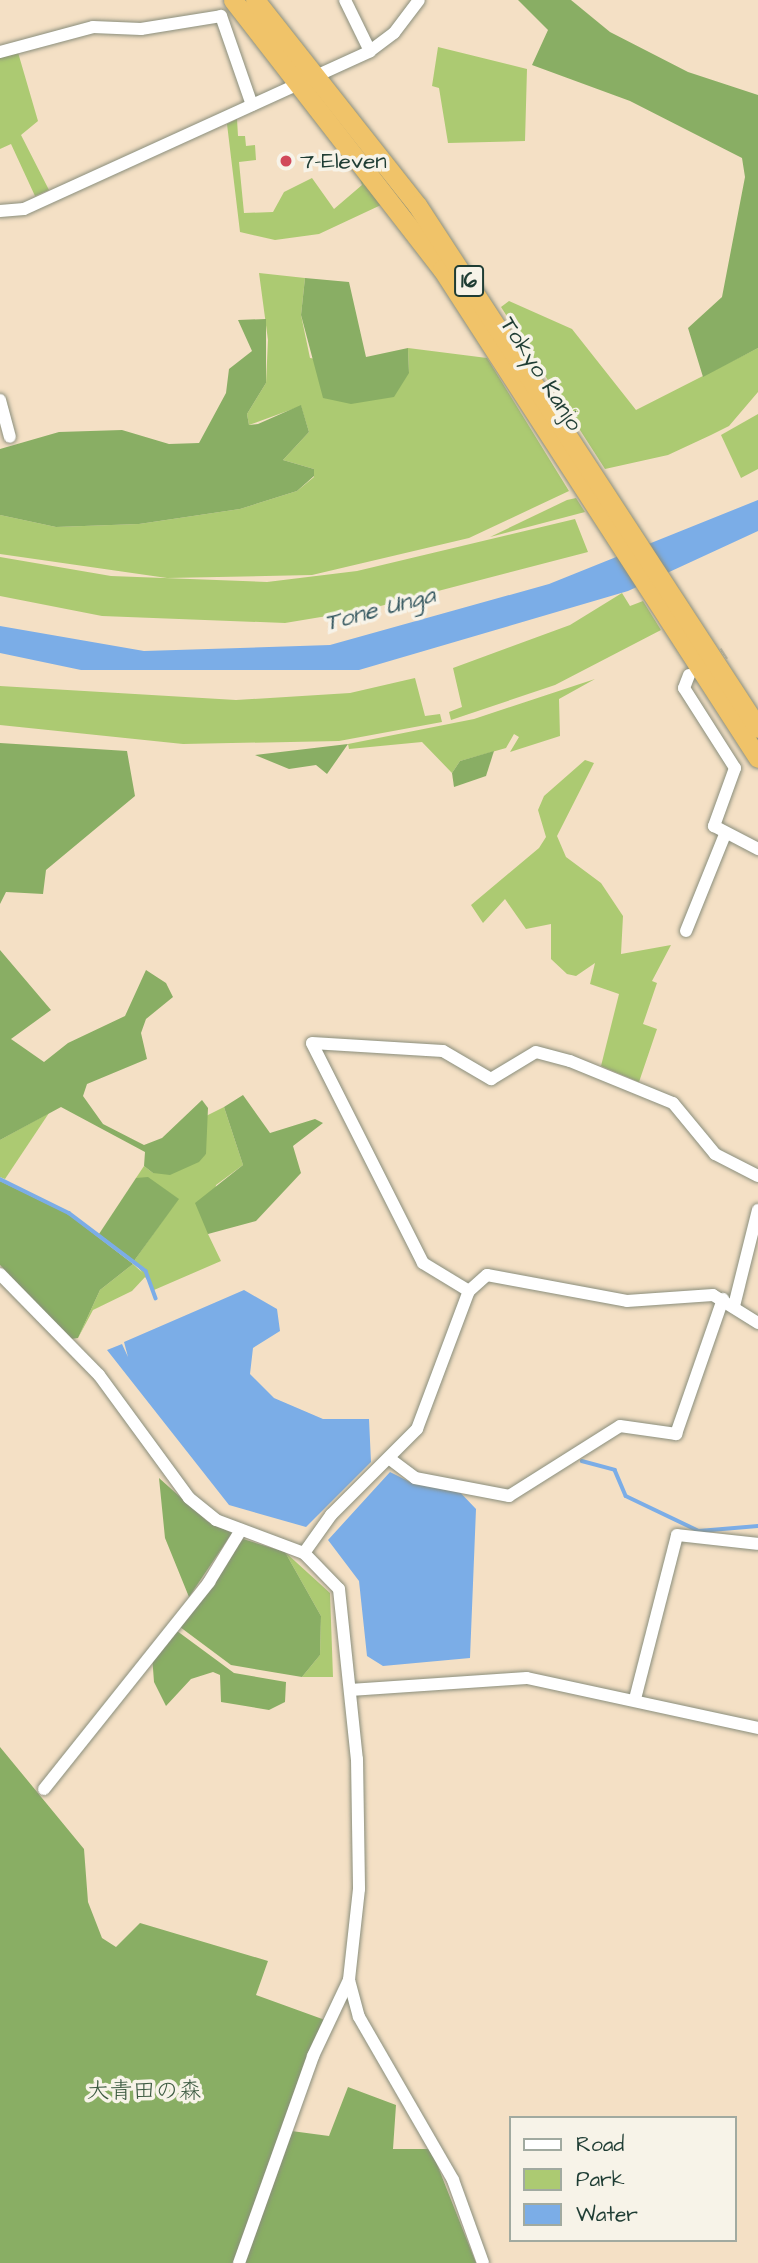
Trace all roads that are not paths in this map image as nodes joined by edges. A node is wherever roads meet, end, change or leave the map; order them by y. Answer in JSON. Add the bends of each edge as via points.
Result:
{"nodes":[{"id":1,"x":233,"y":0,"type":"edge"},
{"id":2,"x":255,"y":0,"type":"edge"},
{"id":3,"x":345,"y":0,"type":"edge"},
{"id":4,"x":419,"y":0,"type":"edge"},
{"id":5,"x":370,"y":51,"type":"junction"},
{"id":6,"x":0,"y":52,"type":"edge"},
{"id":7,"x":309,"y":79,"type":"junction"},
{"id":8,"x":252,"y":105,"type":"junction"},
{"id":9,"x":1,"y":214,"type":"edge"},
{"id":10,"x":0,"y":400,"type":"edge"},
{"id":11,"x":10,"y":437,"type":"dead end"},
{"id":12,"x":693,"y":646,"type":"junction"},
{"id":13,"x":689,"y":675,"type":"dead end"},
{"id":14,"x":758,"y":728,"type":"edge"},
{"id":15,"x":758,"y":758,"type":"edge"},
{"id":16,"x":724,"y":837,"type":"junction"},
{"id":17,"x":758,"y":849,"type":"edge"},
{"id":18,"x":686,"y":931,"type":"dead end"},
{"id":19,"x":758,"y":1176,"type":"edge"},
{"id":20,"x":758,"y":1210,"type":"edge"},
{"id":21,"x":0,"y":1274,"type":"edge"},
{"id":22,"x":468,"y":1291,"type":"junction"},
{"id":23,"x":723,"y":1298,"type":"junction"},
{"id":24,"x":734,"y":1306,"type":"junction"},
{"id":25,"x":758,"y":1323,"type":"edge"},
{"id":26,"x":390,"y":1459,"type":"junction"},
{"id":27,"x":241,"y":1530,"type":"junction"},
{"id":28,"x":758,"y":1544,"type":"edge"},
{"id":29,"x":303,"y":1553,"type":"junction"},
{"id":30,"x":350,"y":1690,"type":"junction"},
{"id":31,"x":635,"y":1699,"type":"junction"},
{"id":32,"x":758,"y":1728,"type":"edge"},
{"id":33,"x":44,"y":1789,"type":"dead end"},
{"id":34,"x":349,"y":1980,"type":"junction"},
{"id":35,"x":239,"y":2263,"type":"edge"},
{"id":36,"x":483,"y":2263,"type":"edge"}],
"edges":[{"from":1,"to":7,"type":"highway","name":"Tokyo Kanjo","number":"16"},
{"from":2,"to":7,"type":"highway","name":"Tokyo Kanjo","number":"16"},
{"from":3,"to":5,"type":"street"},
{"from":4,"to":5,"type":"street","via":[[394,33]]},
{"from":5,"to":7,"type":"street"},
{"from":6,"to":8,"type":"street","via":[[93,27],[141,29],[221,16]]},
{"from":7,"to":8,"type":"street"},
{"from":7,"to":12,"type":"highway","name":"Tokyo Kanjo","number":"16","via":[[601,499]]},
{"from":8,"to":9,"type":"street"},
{"from":10,"to":11,"type":"street"},
{"from":12,"to":14,"type":"highway","name":"Tokyo Kanjo","number":"16"},
{"from":12,"to":15,"type":"highway","name":"Tokyo Kanjo","number":"16"},
{"from":13,"to":16,"type":"street","via":[[684,688],[735,768],[715,816]]},
{"from":16,"to":17,"type":"street"},
{"from":16,"to":18,"type":"street"},
{"from":19,"to":22,"type":"street","via":[[715,1154],[673,1103],[570,1061],[536,1052],[491,1079],[443,1051],[312,1043],[423,1263]]},
{"from":20,"to":24,"type":"street"},
{"from":21,"to":27,"type":"street","via":[[99,1375],[189,1498],[216,1520]]},
{"from":22,"to":23,"type":"street","via":[[492,1274],[627,1301]]},
{"from":22,"to":26,"type":"street","via":[[424,1417]]},
{"from":23,"to":24,"type":"street"},
{"from":23,"to":26,"type":"street","via":[[676,1434],[620,1426],[509,1496],[415,1478]]},
{"from":24,"to":25,"type":"street"},
{"from":26,"to":29,"type":"street","via":[[331,1515]]},
{"from":27,"to":29,"type":"street"},
{"from":27,"to":33,"type":"street","via":[[209,1582]]},
{"from":28,"to":31,"type":"street","via":[[677,1535]]},
{"from":29,"to":30,"type":"street","via":[[339,1589]]},
{"from":30,"to":31,"type":"street","via":[[527,1678]]},
{"from":30,"to":34,"type":"street","via":[[359,1889]]},
{"from":31,"to":32,"type":"street"},
{"from":34,"to":35,"type":"street","via":[[313,2056]]},
{"from":34,"to":36,"type":"street","via":[[359,2017],[453,2180]]}]}
